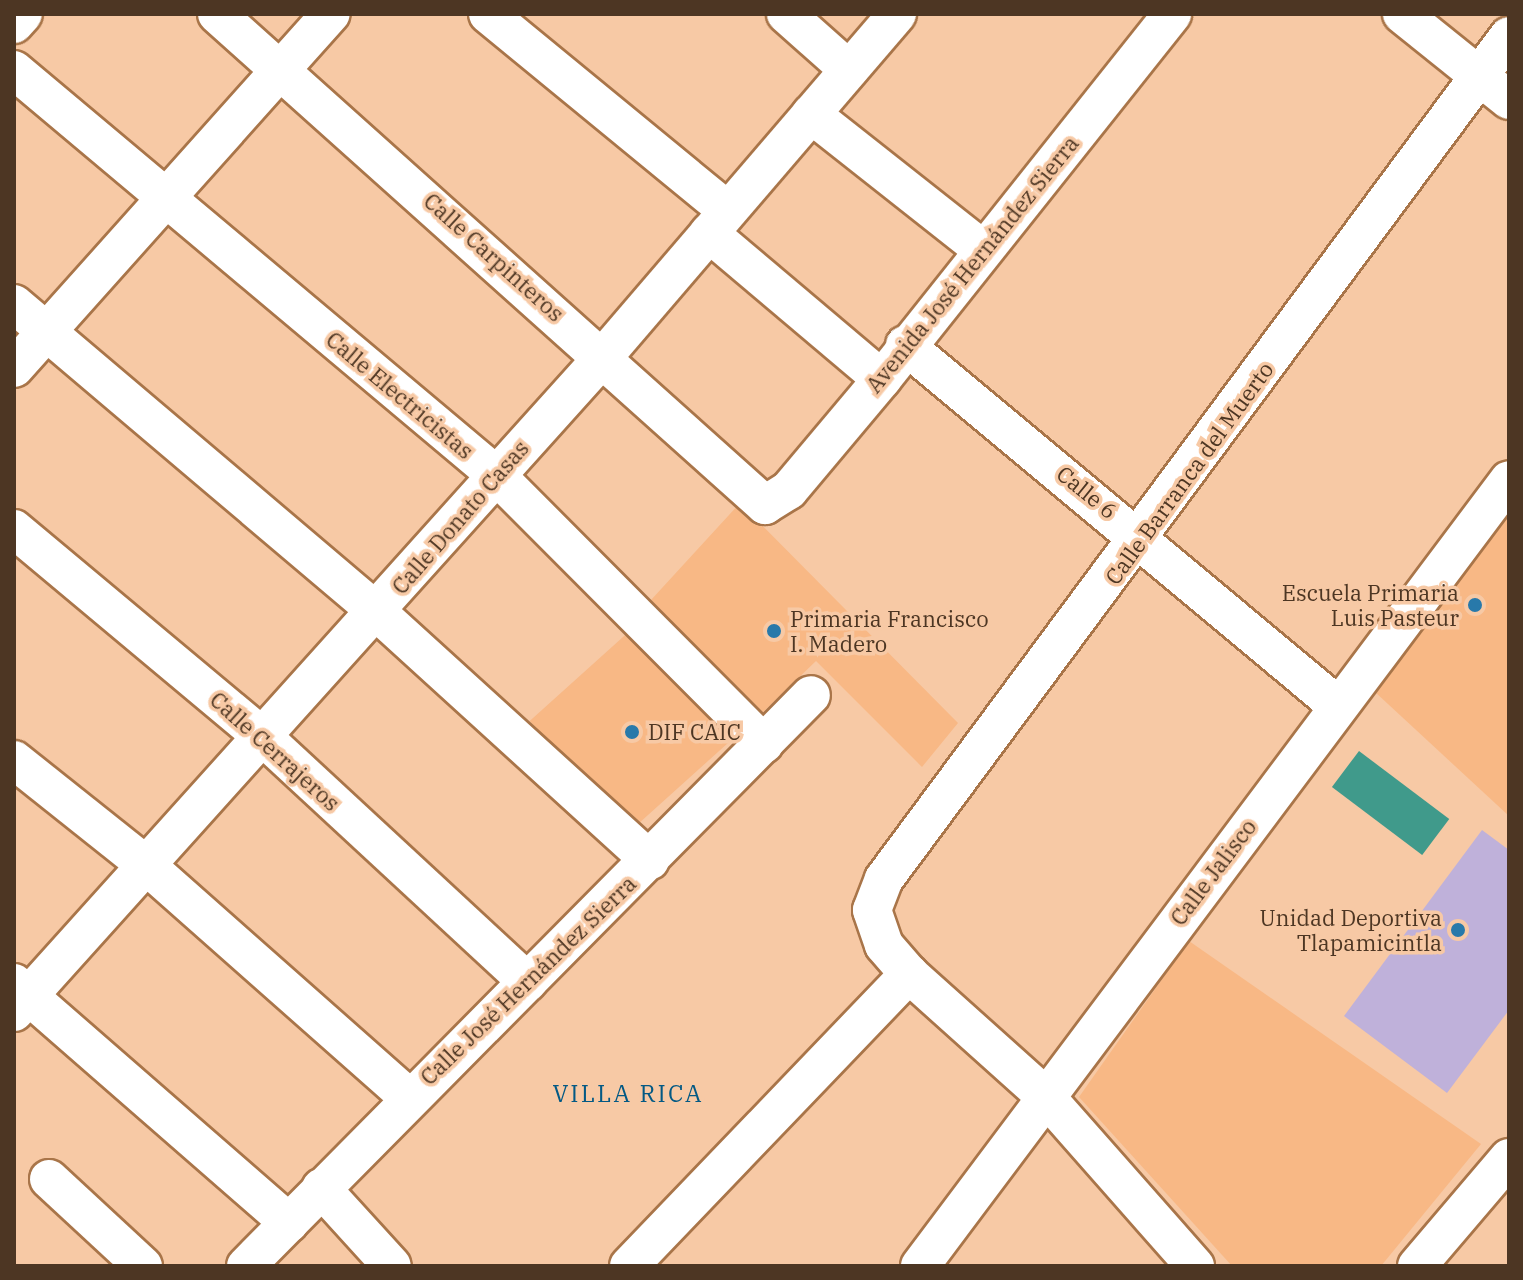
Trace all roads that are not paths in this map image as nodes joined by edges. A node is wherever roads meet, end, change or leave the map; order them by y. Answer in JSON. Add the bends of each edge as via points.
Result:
{"nodes":[{"id":1,"x":23,"y":14,"type":"edge"},
{"id":2,"x":217,"y":14,"type":"edge"},
{"id":3,"x":331,"y":14,"type":"edge"},
{"id":4,"x":488,"y":14,"type":"edge"},
{"id":5,"x":786,"y":14,"type":"edge"},
{"id":6,"x":897,"y":14,"type":"edge"},
{"id":7,"x":1172,"y":14,"type":"edge"},
{"id":8,"x":1402,"y":14,"type":"edge"},
{"id":9,"x":14,"y":24,"type":"edge"},
{"id":10,"x":1509,"y":36,"type":"edge"},
{"id":11,"x":14,"y":70,"type":"edge"},
{"id":12,"x":284,"y":70,"type":"junction"},
{"id":13,"x":849,"y":70,"type":"junction"},
{"id":14,"x":1479,"y":75,"type":"junction"},
{"id":15,"x":1509,"y":100,"type":"edge"},
{"id":16,"x":811,"y":114,"type":"junction"},
{"id":17,"x":166,"y":200,"type":"junction"},
{"id":18,"x":718,"y":222,"type":"junction"},
{"id":19,"x":983,"y":250,"type":"junction"},
{"id":20,"x":14,"y":304,"type":"edge"},
{"id":21,"x":47,"y":333,"type":"junction"},
{"id":22,"x":905,"y":345,"type":"junction"},
{"id":23,"x":604,"y":356,"type":"junction"},
{"id":24,"x":14,"y":368,"type":"edge"},
{"id":25,"x":882,"y":379,"type":"junction"},
{"id":26,"x":495,"y":474,"type":"junction"},
{"id":27,"x":1507,"y":487,"type":"edge"},
{"id":28,"x":765,"y":505,"type":"joint"},
{"id":29,"x":14,"y":529,"type":"edge"},
{"id":30,"x":1142,"y":538,"type":"junction"},
{"id":31,"x":377,"y":612,"type":"junction"},
{"id":32,"x":811,"y":695,"type":"dead end"},
{"id":33,"x":1338,"y":706,"type":"junction"},
{"id":34,"x":262,"y":736,"type":"junction"},
{"id":35,"x":764,"y":744,"type":"junction"},
{"id":36,"x":14,"y":760,"type":"edge"},
{"id":37,"x":650,"y":860,"type":"junction"},
{"id":38,"x":146,"y":865,"type":"junction"},
{"id":39,"x":909,"y":974,"type":"junction"},
{"id":40,"x":528,"y":982,"type":"junction"},
{"id":41,"x":19,"y":996,"type":"edge"},
{"id":42,"x":1045,"y":1096,"type":"junction"},
{"id":43,"x":408,"y":1097,"type":"junction"},
{"id":44,"x":1509,"y":1158,"type":"edge"},
{"id":45,"x":49,"y":1179,"type":"dead end"},
{"id":46,"x":321,"y":1188,"type":"junction"},
{"id":47,"x":289,"y":1223,"type":"junction"},
{"id":48,"x":143,"y":1266,"type":"edge"},
{"id":49,"x":246,"y":1266,"type":"edge"},
{"id":50,"x":392,"y":1266,"type":"edge"},
{"id":51,"x":629,"y":1266,"type":"edge"},
{"id":52,"x":920,"y":1266,"type":"edge"},
{"id":53,"x":1195,"y":1266,"type":"edge"},
{"id":54,"x":1417,"y":1266,"type":"edge"}],
"edges":[{"from":1,"to":9,"type":"street"},
{"from":2,"to":12,"type":"street","name":"Calle Carpinteros"},
{"from":3,"to":12,"type":"street"},
{"from":4,"to":18,"type":"street"},
{"from":5,"to":13,"type":"street"},
{"from":6,"to":13,"type":"street","name":"Calle Donato Casas"},
{"from":7,"to":19,"type":"street","name":"Avenida José Hernández Sierra"},
{"from":8,"to":14,"type":"street"},
{"from":10,"to":14,"type":"street","name":"Calle Barranca del Muerto"},
{"from":11,"to":17,"type":"street","name":"Calle Electricistas"},
{"from":12,"to":17,"type":"street"},
{"from":12,"to":23,"type":"street","name":"Calle Carpinteros"},
{"from":13,"to":16,"type":"street","name":"Calle Donato Casas"},
{"from":14,"to":15,"type":"street"},
{"from":14,"to":30,"type":"street","name":"Calle Barranca del Muerto"},
{"from":16,"to":18,"type":"street","name":"Calle Donato Casas"},
{"from":16,"to":19,"type":"street"},
{"from":17,"to":21,"type":"street"},
{"from":17,"to":26,"type":"street","name":"Calle Electricistas"},
{"from":18,"to":23,"type":"street","name":"Calle Donato Casas"},
{"from":18,"to":25,"type":"street"},
{"from":19,"to":22,"type":"street","name":"Avenida José Hernández Sierra"},
{"from":20,"to":21,"type":"street"},
{"from":21,"to":24,"type":"street"},
{"from":21,"to":31,"type":"street"},
{"from":22,"to":25,"type":"street","name":"Avenida José Hernández Sierra"},
{"from":22,"to":30,"type":"street","name":"Calle 6"},
{"from":23,"to":26,"type":"street","name":"Calle Donato Casas"},
{"from":23,"to":28,"type":"street","name":"Calle Carpinteros"},
{"from":25,"to":28,"type":"street","name":"Avenida José Hernández Sierra","via":[[789,490]]},
{"from":26,"to":31,"type":"street","name":"Calle Donato Casas"},
{"from":26,"to":35,"type":"street","name":"Calle Electricistas"},
{"from":27,"to":33,"type":"street","name":"Calle Jalisco"},
{"from":29,"to":34,"type":"street","name":"Calle Cerrajeros"},
{"from":30,"to":33,"type":"street","name":"Calle 6"},
{"from":30,"to":39,"type":"street","name":"Calle Barranca del Muerto","via":[[884,879],[872,910],[884,945]]},
{"from":31,"to":34,"type":"street","name":"Calle Donato Casas"},
{"from":31,"to":37,"type":"street"},
{"from":32,"to":35,"type":"street","name":"Calle José Hernández Sierra"},
{"from":33,"to":42,"type":"street","name":"Calle Jalisco"},
{"from":34,"to":38,"type":"street","name":"Calle Donato Casas"},
{"from":34,"to":40,"type":"street","name":"Calle Cerrajeros"},
{"from":35,"to":37,"type":"street","name":"Calle José Hernández Sierra"},
{"from":36,"to":38,"type":"street"},
{"from":37,"to":40,"type":"street","name":"Calle José Hernández Sierra"},
{"from":38,"to":41,"type":"street","name":"Calle Donato Casas"},
{"from":38,"to":43,"type":"street"},
{"from":39,"to":42,"type":"street"},
{"from":39,"to":51,"type":"street"},
{"from":40,"to":43,"type":"street","name":"Calle José Hernández Sierra"},
{"from":41,"to":47,"type":"street"},
{"from":42,"to":52,"type":"street","name":"Calle Jalisco"},
{"from":42,"to":53,"type":"street"},
{"from":43,"to":46,"type":"street","name":"Calle José Hernández Sierra"},
{"from":44,"to":54,"type":"street"},
{"from":45,"to":48,"type":"street"},
{"from":46,"to":47,"type":"street","name":"Calle José Hernández Sierra"},
{"from":46,"to":50,"type":"street"},
{"from":47,"to":49,"type":"street","name":"Calle José Hernández Sierra"}]}
